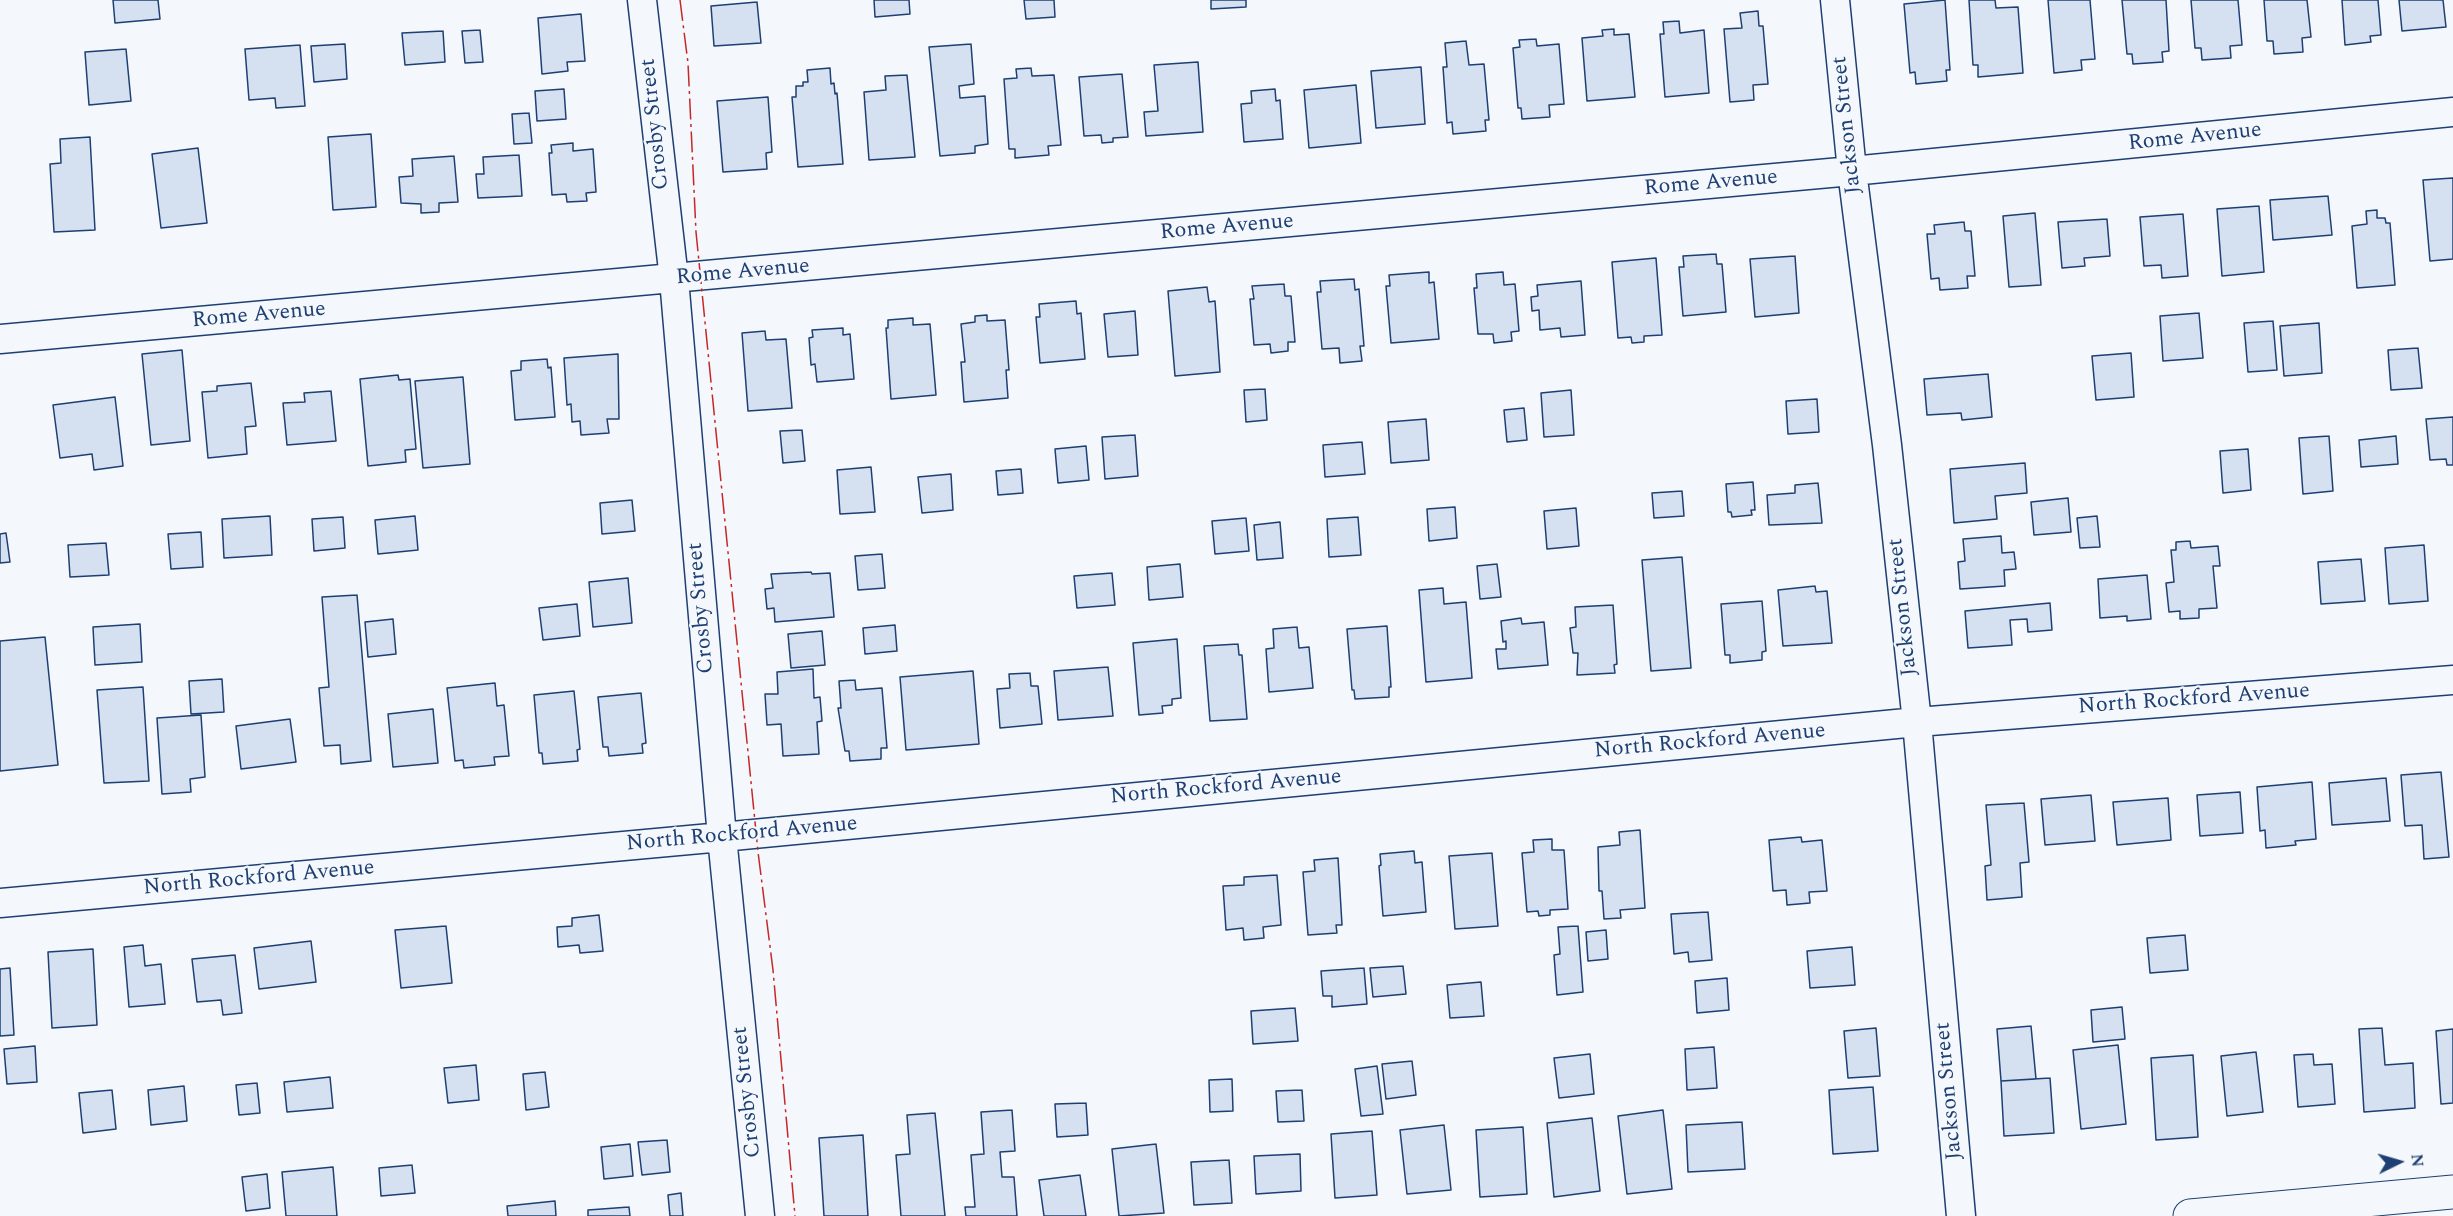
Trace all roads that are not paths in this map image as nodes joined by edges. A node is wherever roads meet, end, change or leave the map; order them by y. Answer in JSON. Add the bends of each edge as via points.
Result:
{"nodes":[{"id":1,"x":642,"y":0,"type":"edge"},
{"id":2,"x":1834,"y":0,"type":"edge"},
{"id":3,"x":2453,"y":112,"type":"edge"},
{"id":4,"x":1852,"y":171,"type":"junction"},
{"id":5,"x":674,"y":279,"type":"junction"},
{"id":6,"x":0,"y":339,"type":"edge"},
{"id":7,"x":2453,"y":680,"type":"edge"},
{"id":8,"x":1917,"y":722,"type":"junction"},
{"id":9,"x":723,"y":837,"type":"junction"},
{"id":10,"x":0,"y":903,"type":"edge"},
{"id":11,"x":2453,"y":1192,"type":"edge"},
{"id":12,"x":760,"y":1216,"type":"edge"},
{"id":13,"x":1961,"y":1216,"type":"edge"},
{"id":14,"x":2190,"y":1216,"type":"edge"}],
"edges":[{"from":1,"to":5,"type":"street","name":"Crosby Street"},
{"from":2,"to":4,"type":"street","name":"Jackson Street"},
{"from":3,"to":4,"type":"street","name":"Rome Avenue"},
{"from":4,"to":5,"type":"street","name":"Rome Avenue"},
{"from":4,"to":8,"type":"street","name":"Jackson Street"},
{"from":5,"to":6,"type":"street","name":"Rome Avenue"},
{"from":5,"to":9,"type":"street","name":"Crosby Street"},
{"from":7,"to":8,"type":"street","name":"North Rockford Avenue"},
{"from":8,"to":9,"type":"street","name":"North Rockford Avenue"},
{"from":8,"to":13,"type":"street","name":"Jackson Street"},
{"from":9,"to":10,"type":"street","name":"North Rockford Avenue"},
{"from":9,"to":12,"type":"street","name":"Crosby Street"},
{"from":11,"to":14,"type":"street"}]}
